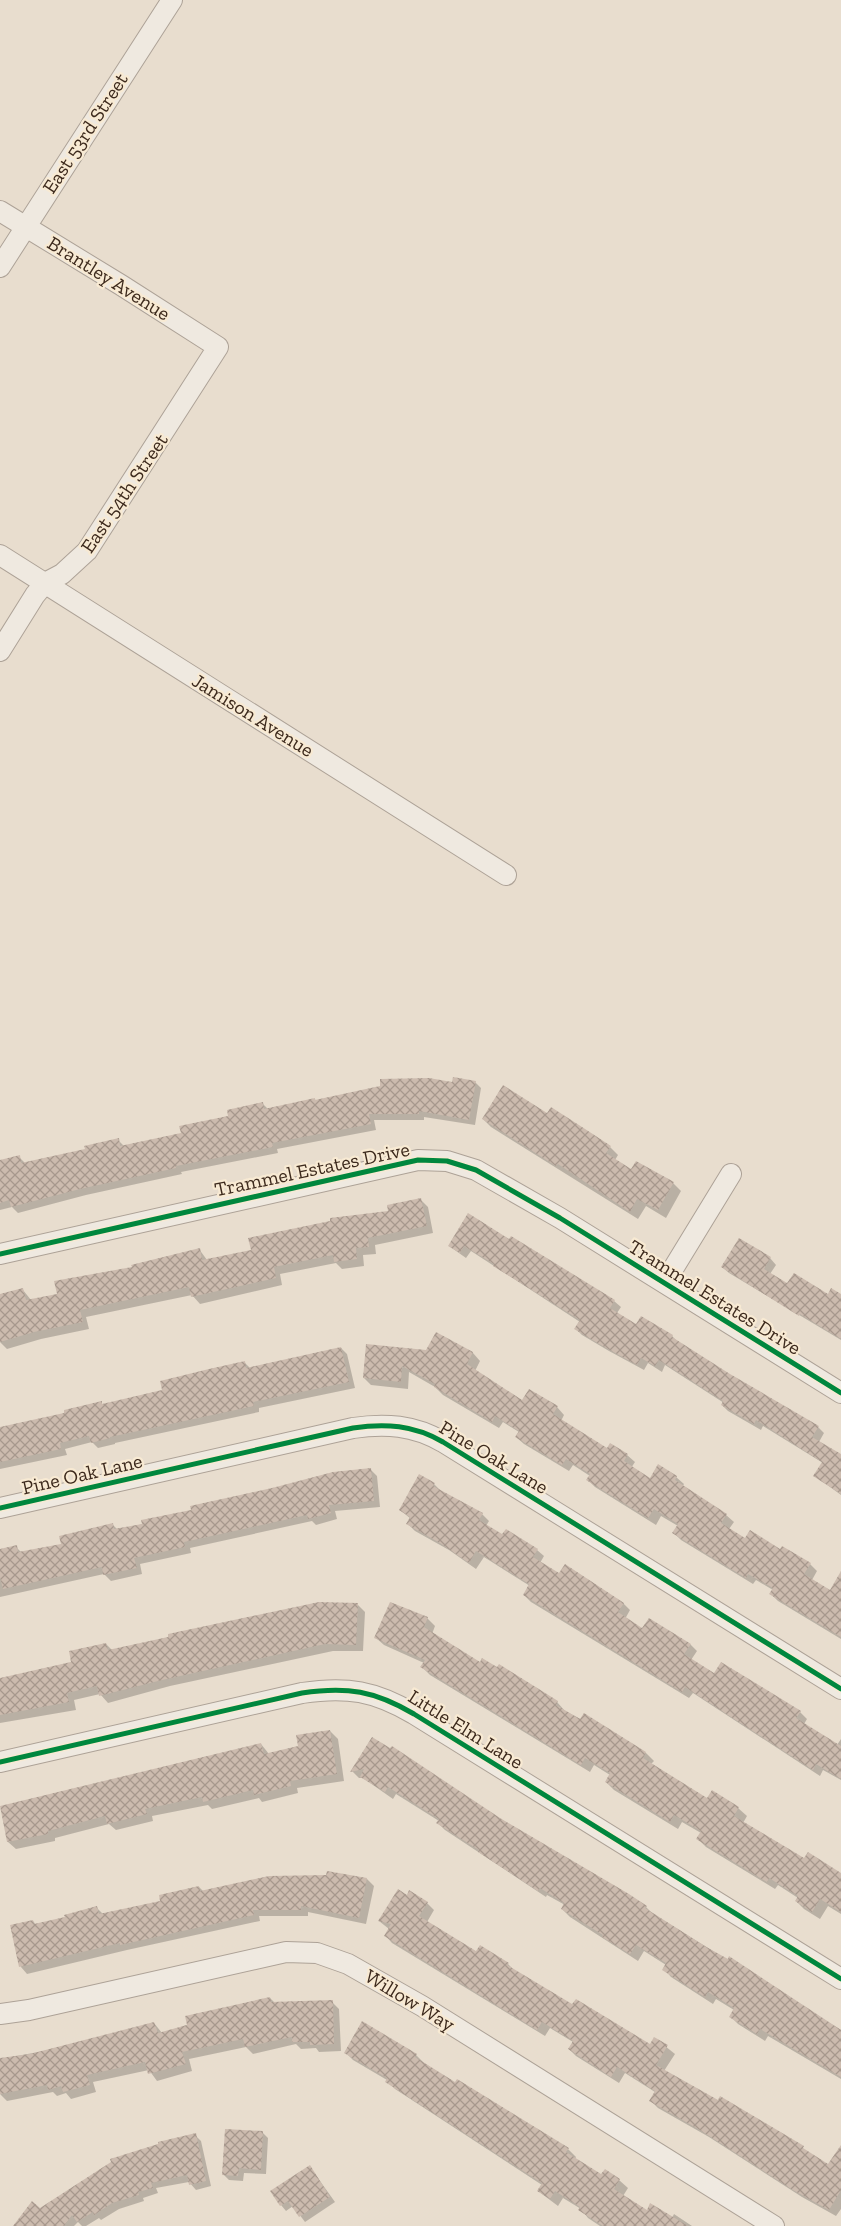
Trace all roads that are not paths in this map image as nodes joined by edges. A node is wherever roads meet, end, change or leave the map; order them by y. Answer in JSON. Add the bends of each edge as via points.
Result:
{"nodes":[{"id":1,"x":172,"y":0,"type":"edge"},
{"id":2,"x":0,"y":211,"type":"edge"},
{"id":3,"x":25,"y":226,"type":"junction"},
{"id":4,"x":0,"y":267,"type":"edge"},
{"id":5,"x":218,"y":347,"type":"joint"},
{"id":6,"x":0,"y":555,"type":"edge"},
{"id":7,"x":45,"y":583,"type":"junction"},
{"id":8,"x":0,"y":651,"type":"edge"},
{"id":9,"x":506,"y":875,"type":"dead end"},
{"id":10,"x":731,"y":1174,"type":"dead end"},
{"id":11,"x":0,"y":1254,"type":"edge"},
{"id":12,"x":665,"y":1282,"type":"junction"},
{"id":13,"x":841,"y":1393,"type":"edge"},
{"id":14,"x":0,"y":1508,"type":"edge"},
{"id":15,"x":841,"y":1689,"type":"edge"},
{"id":16,"x":0,"y":1762,"type":"edge"},
{"id":17,"x":841,"y":1979,"type":"edge"},
{"id":18,"x":0,"y":2014,"type":"edge"},
{"id":19,"x":774,"y":2226,"type":"edge"}],
"edges":[{"from":1,"to":3,"type":"street","name":"East 53rd Street"},
{"from":2,"to":3,"type":"street","name":"Brantley Avenue"},
{"from":3,"to":4,"type":"street","name":"East 53rd Street"},
{"from":3,"to":5,"type":"street","name":"Brantley Avenue"},
{"from":5,"to":7,"type":"street","name":"East 54th Street","via":[[87,551],[62,574]]},
{"from":6,"to":7,"type":"street","name":"Jamison Avenue"},
{"from":7,"to":8,"type":"street","name":"East 54th Street"},
{"from":7,"to":9,"type":"street","name":"Jamison Avenue"},
{"from":10,"to":12,"type":"street"},
{"from":11,"to":12,"type":"street","name":"Trammel Estates Drive","via":[[409,1162],[447,1160],[476,1170]]},
{"from":12,"to":13,"type":"street","name":"Trammel Estates Drive"},
{"from":14,"to":15,"type":"street","name":"Pine Oak Lane","via":[[352,1428],[377,1424],[414,1429],[430,1434]]},
{"from":16,"to":17,"type":"street","name":"Little Elm Lane","via":[[302,1693],[325,1689],[379,1696],[408,1710]]},
{"from":18,"to":19,"type":"street","name":"Willow Way","via":[[286,1952],[317,1953],[348,1964],[422,2006]]}]}
